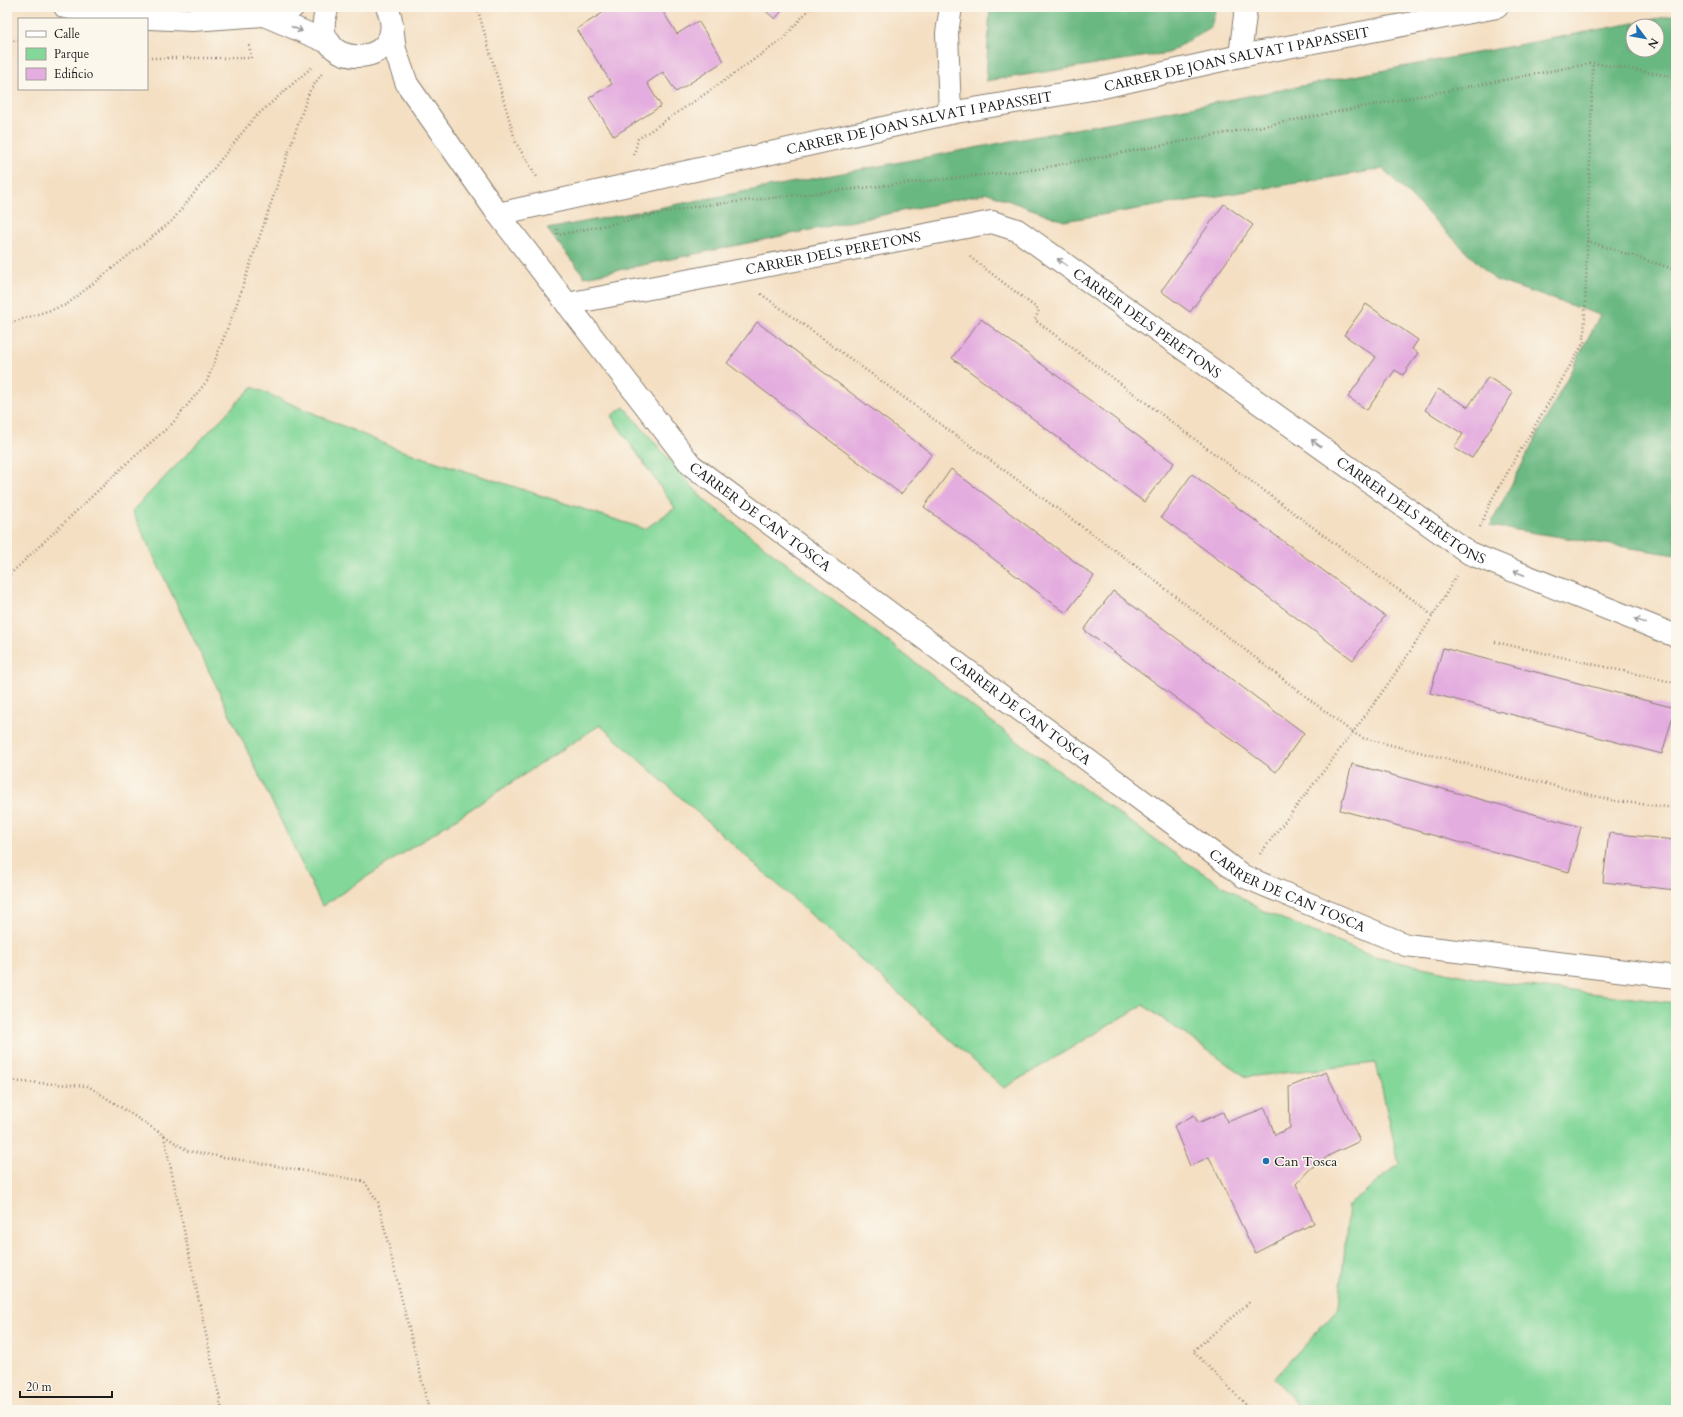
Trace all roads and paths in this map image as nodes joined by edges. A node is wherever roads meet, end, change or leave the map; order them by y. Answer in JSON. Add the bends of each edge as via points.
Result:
{"nodes":[{"id":1,"x":65,"y":7,"type":"edge"},
{"id":2,"x":292,"y":7,"type":"edge"},
{"id":3,"x":328,"y":7,"type":"edge"},
{"id":4,"x":477,"y":7,"type":"edge"},
{"id":5,"x":811,"y":7,"type":"edge"},
{"id":6,"x":952,"y":7,"type":"edge"},
{"id":7,"x":1246,"y":7,"type":"edge"},
{"id":8,"x":1498,"y":7,"type":"edge"},
{"id":9,"x":392,"y":14,"type":"edge"},
{"id":10,"x":255,"y":16,"type":"junction"},
{"id":11,"x":18,"y":40,"type":"edge"},
{"id":12,"x":7,"y":44,"type":"edge"},
{"id":13,"x":339,"y":55,"type":"junction"},
{"id":14,"x":1240,"y":56,"type":"junction"},
{"id":15,"x":148,"y":58,"type":"edge"},
{"id":16,"x":1593,"y":63,"type":"junction"},
{"id":17,"x":1676,"y":77,"type":"edge"},
{"id":18,"x":407,"y":84,"type":"junction"},
{"id":19,"x":950,"y":113,"type":"junction"},
{"id":20,"x":633,"y":159,"type":"dead end"},
{"id":21,"x":548,"y":202,"type":"junction"},
{"id":22,"x":498,"y":214,"type":"junction"},
{"id":23,"x":1587,"y":241,"type":"junction"},
{"id":24,"x":970,"y":257,"type":"dead end"},
{"id":25,"x":1676,"y":270,"type":"edge"},
{"id":26,"x":768,"y":301,"type":"dead end"},
{"id":27,"x":567,"y":304,"type":"junction"},
{"id":28,"x":7,"y":324,"type":"edge"},
{"id":29,"x":1492,"y":499,"type":"dead end"},
{"id":30,"x":7,"y":577,"type":"edge"},
{"id":31,"x":1676,"y":636,"type":"edge"},
{"id":32,"x":1495,"y":642,"type":"dead end"},
{"id":33,"x":1676,"y":683,"type":"edge"},
{"id":34,"x":1352,"y":732,"type":"junction"},
{"id":35,"x":1676,"y":808,"type":"edge"},
{"id":36,"x":1279,"y":828,"type":"dead end"},
{"id":37,"x":1676,"y":977,"type":"edge"},
{"id":38,"x":7,"y":1080,"type":"edge"},
{"id":39,"x":164,"y":1136,"type":"junction"},
{"id":40,"x":1252,"y":1301,"type":"dead end"},
{"id":41,"x":222,"y":1410,"type":"edge"},
{"id":42,"x":429,"y":1410,"type":"edge"},
{"id":43,"x":1251,"y":1410,"type":"edge"}],
"edges":[{"from":1,"to":10,"type":"street","via":[[107,16],[192,20]]},
{"from":2,"to":10,"type":"street"},
{"from":3,"to":13,"type":"street","via":[[324,25]]},
{"from":4,"to":21,"type":"path","via":[[516,143],[538,179],[547,182]]},
{"from":5,"to":20,"type":"path","via":[[783,38],[638,139]]},
{"from":6,"to":19,"type":"street","via":[[947,33]]},
{"from":7,"to":14,"type":"street"},
{"from":8,"to":14,"type":"street","name":"CARRER DE JOAN SALVAT I PAPASSEIT"},
{"from":9,"to":13,"type":"street","via":[[388,39],[380,49],[369,55]]},
{"from":9,"to":18,"type":"street","via":[[395,50]]},
{"from":10,"to":13,"type":"street","one_way":true},
{"from":10,"to":15,"type":"path","via":[[251,58]]},
{"from":11,"to":12,"type":"path"},
{"from":13,"to":18,"type":"street","via":[[385,66]]},
{"from":13,"to":28,"type":"path","via":[[311,66],[254,118],[172,221],[66,305]]},
{"from":13,"to":30,"type":"path","via":[[309,92],[236,306],[207,380],[172,424]]},
{"from":14,"to":19,"type":"street","name":"CARRER DE JOAN SALVAT I PAPASSEIT","via":[[1098,88]]},
{"from":16,"to":17,"type":"path"},
{"from":16,"to":21,"type":"path","via":[[1037,169],[698,206],[558,235]]},
{"from":16,"to":23,"type":"path"},
{"from":18,"to":22,"type":"street"},
{"from":19,"to":21,"type":"street","name":"CARRER DE JOAN SALVAT I PAPASSEIT"},
{"from":21,"to":22,"type":"street","name":"CARRER DE JOAN SALVAT I PAPASSEIT"},
{"from":22,"to":27,"type":"street","name":"CARRER DE CAN TOSCA"},
{"from":23,"to":25,"type":"path"},
{"from":23,"to":29,"type":"path","via":[[1584,342]]},
{"from":24,"to":34,"type":"path","via":[[1039,310],[1035,320],[1375,574],[1421,605],[1433,617]]},
{"from":26,"to":34,"type":"path","via":[[1128,560]]},
{"from":31,"to":27,"type":"street","name":"CARRER DELS PERETONS","one_way":true,"via":[[1469,553],[1017,230],[992,222]]},
{"from":27,"to":37,"type":"street","name":"CARRER DE CAN TOSCA","via":[[691,466],[1243,876],[1406,945]]},
{"from":32,"to":33,"type":"path"},
{"from":34,"to":35,"type":"path","via":[[1363,738],[1615,801]]},
{"from":34,"to":36,"type":"path"},
{"from":38,"to":39,"type":"path","via":[[88,1086]]},
{"from":39,"to":41,"type":"path"},
{"from":39,"to":42,"type":"path","via":[[188,1151],[364,1181],[378,1202]]},
{"from":40,"to":43,"type":"path","via":[[1192,1351]]}]}
